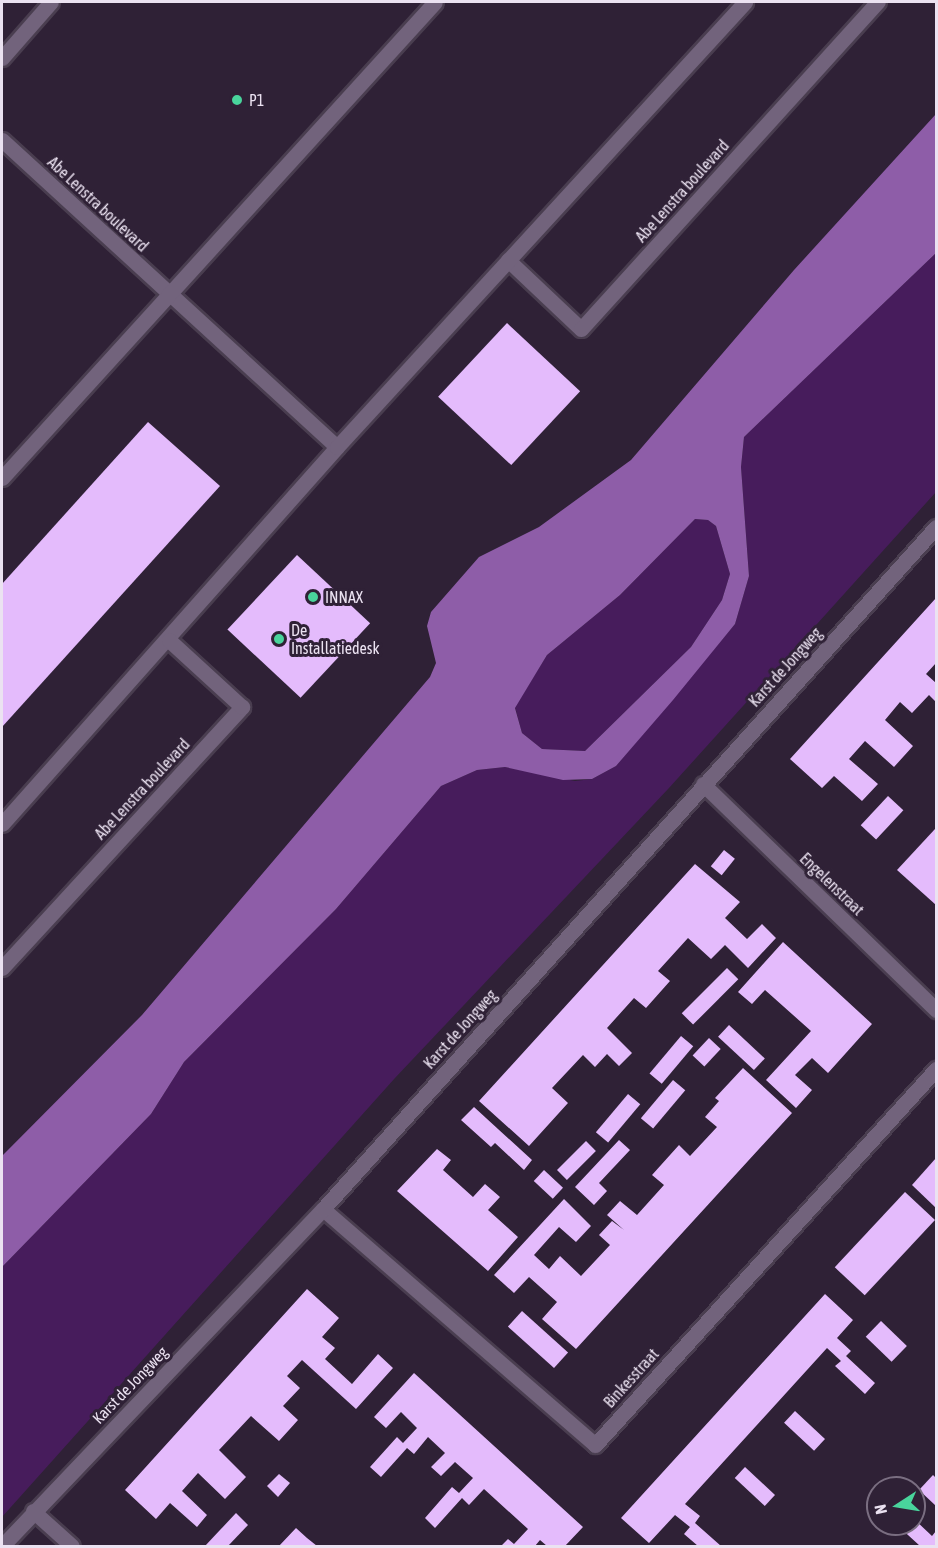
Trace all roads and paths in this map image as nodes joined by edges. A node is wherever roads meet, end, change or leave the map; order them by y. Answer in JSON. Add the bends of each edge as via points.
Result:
{"nodes":[{"id":1,"x":51,"y":2,"type":"edge"},
{"id":2,"x":435,"y":2,"type":"edge"},
{"id":3,"x":745,"y":2,"type":"edge"},
{"id":4,"x":878,"y":2,"type":"edge"},
{"id":5,"x":2,"y":58,"type":"edge"},
{"id":6,"x":2,"y":140,"type":"edge"},
{"id":7,"x":508,"y":260,"type":"junction"},
{"id":8,"x":169,"y":294,"type":"junction"},
{"id":9,"x":337,"y":447,"type":"junction"},
{"id":10,"x":2,"y":478,"type":"edge"},
{"id":11,"x":936,"y":527,"type":"edge"},
{"id":12,"x":169,"y":640,"type":"junction"},
{"id":13,"x":703,"y":784,"type":"junction"},
{"id":14,"x":2,"y":824,"type":"edge"},
{"id":15,"x":2,"y":968,"type":"edge"},
{"id":16,"x":936,"y":1010,"type":"edge"},
{"id":17,"x":936,"y":1069,"type":"edge"},
{"id":18,"x":323,"y":1209,"type":"junction"},
{"id":19,"x":33,"y":1511,"type":"junction"},
{"id":20,"x":2,"y":1546,"type":"edge"},
{"id":21,"x":72,"y":1546,"type":"edge"}],
"edges":[{"from":1,"to":5,"type":"street"},
{"from":2,"to":8,"type":"street"},
{"from":3,"to":7,"type":"street"},
{"from":4,"to":7,"type":"street","name":"Abe Lenstra boulevard","via":[[581,329]]},
{"from":6,"to":8,"type":"street","name":"Abe Lenstra boulevard"},
{"from":7,"to":9,"type":"street"},
{"from":8,"to":9,"type":"street","name":"Abe Lenstra boulevard"},
{"from":8,"to":10,"type":"street"},
{"from":9,"to":12,"type":"street"},
{"from":11,"to":13,"type":"street","name":"Karst de Jongweg"},
{"from":12,"to":14,"type":"street"},
{"from":12,"to":15,"type":"street","name":"Abe Lenstra boulevard","via":[[242,707]]},
{"from":13,"to":16,"type":"street","name":"Engelenstraat"},
{"from":13,"to":18,"type":"street","name":"Karst de Jongweg"},
{"from":17,"to":18,"type":"street","name":"Binkesstraat","via":[[595,1445]]},
{"from":18,"to":19,"type":"street","name":"Karst de Jongweg"},
{"from":19,"to":20,"type":"street","name":"Karst de Jongweg"},
{"from":19,"to":21,"type":"street"}]}
